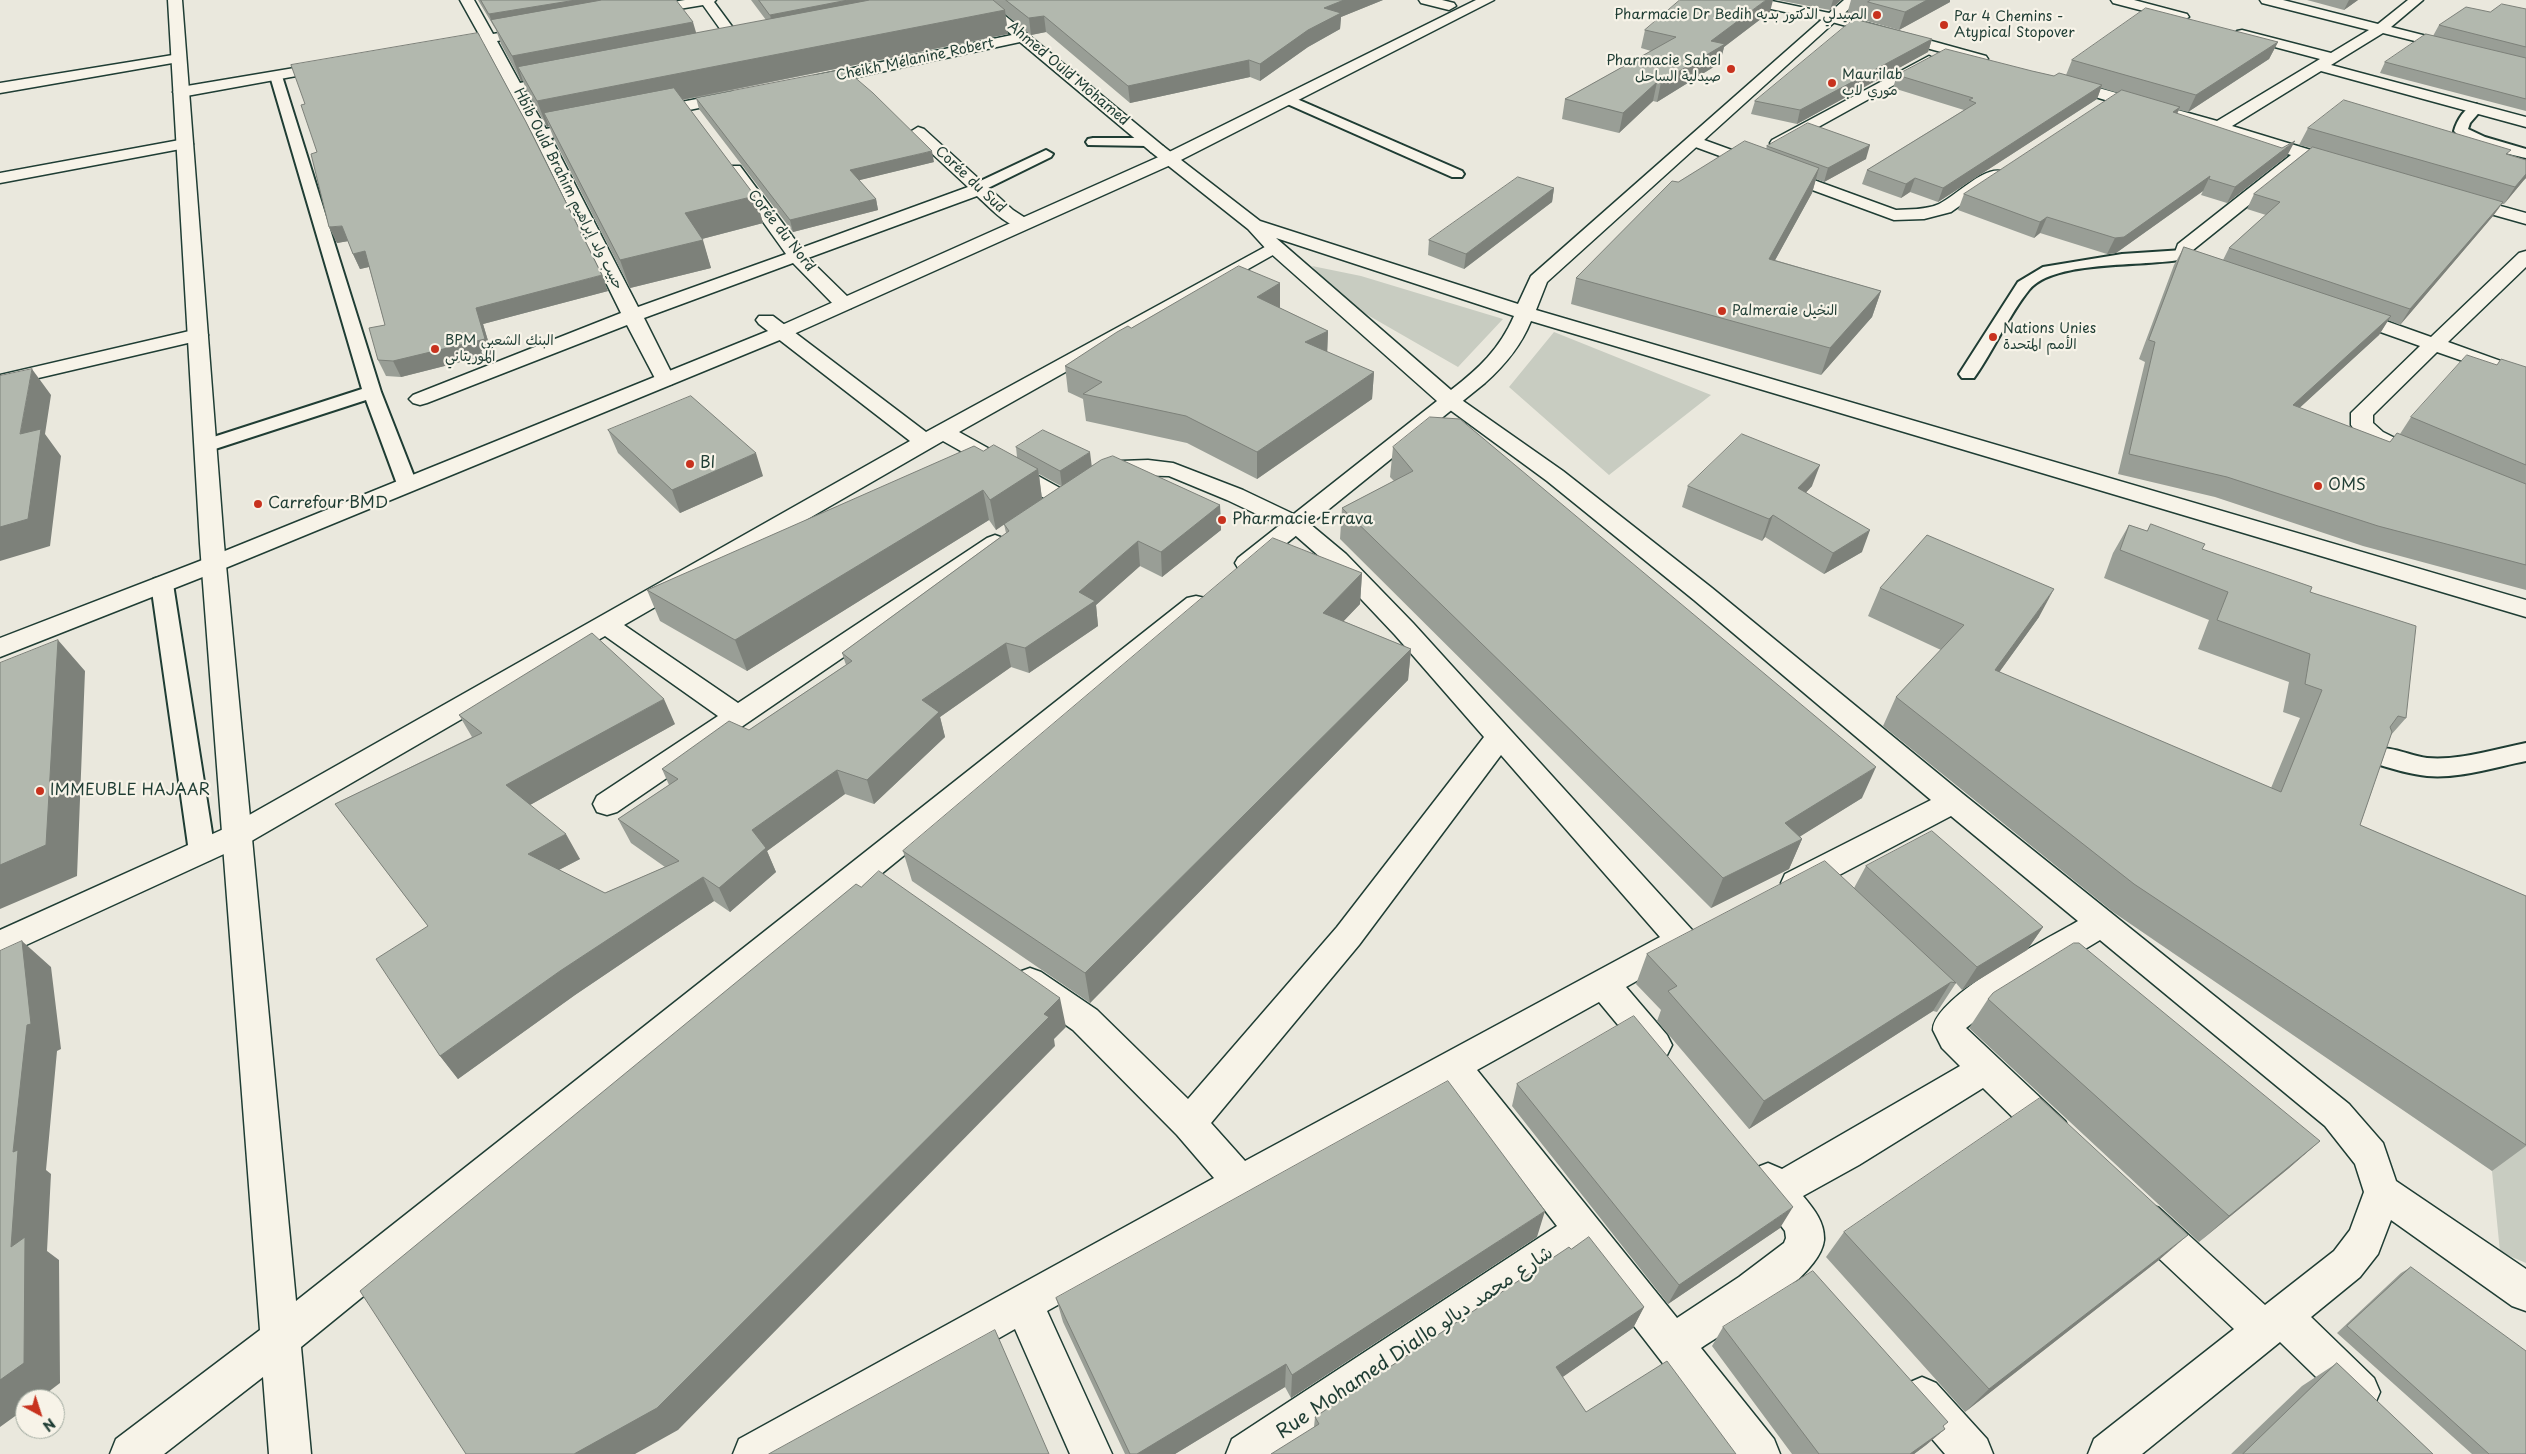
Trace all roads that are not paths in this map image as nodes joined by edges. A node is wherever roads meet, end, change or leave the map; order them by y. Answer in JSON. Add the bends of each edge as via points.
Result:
{"nodes":[{"id":1,"x":175,"y":0,"type":"edge"},
{"id":2,"x":467,"y":0,"type":"edge"},
{"id":3,"x":708,"y":0,"type":"edge"},
{"id":4,"x":978,"y":0,"type":"edge"},
{"id":5,"x":1426,"y":0,"type":"edge"},
{"id":6,"x":1487,"y":0,"type":"edge"},
{"id":7,"x":1748,"y":0,"type":"edge"},
{"id":8,"x":1852,"y":0,"type":"edge"},
{"id":9,"x":2118,"y":0,"type":"edge"},
{"id":10,"x":2267,"y":0,"type":"edge"},
{"id":11,"x":2416,"y":0,"type":"edge"},
{"id":12,"x":1455,"y":3,"type":"edge"},
{"id":13,"x":628,"y":14,"type":"edge"},
{"id":14,"x":1834,"y":18,"type":"junction"},
{"id":15,"x":2194,"y":21,"type":"edge"},
{"id":16,"x":553,"y":27,"type":"edge"},
{"id":17,"x":2380,"y":29,"type":"junction"},
{"id":18,"x":2232,"y":31,"type":"edge"},
{"id":19,"x":1024,"y":37,"type":"junction"},
{"id":20,"x":487,"y":39,"type":"junction"},
{"id":21,"x":757,"y":41,"type":"edge"},
{"id":22,"x":738,"y":44,"type":"junction"},
{"id":23,"x":719,"y":48,"type":"edge"},
{"id":24,"x":430,"y":49,"type":"edge"},
{"id":25,"x":1948,"y":50,"type":"junction"},
{"id":26,"x":179,"y":58,"type":"junction"},
{"id":27,"x":2333,"y":58,"type":"junction"},
{"id":28,"x":1994,"y":63,"type":"edge"},
{"id":29,"x":343,"y":64,"type":"edge"},
{"id":30,"x":2318,"y":66,"type":"junction"},
{"id":31,"x":2526,"y":66,"type":"edge"},
{"id":32,"x":276,"y":76,"type":"junction"},
{"id":33,"x":574,"y":77,"type":"edge"},
{"id":34,"x":2049,"y":78,"type":"edge"},
{"id":35,"x":798,"y":84,"type":"edge"},
{"id":36,"x":0,"y":88,"type":"edge"},
{"id":37,"x":516,"y":88,"type":"junction"},
{"id":38,"x":181,"y":92,"type":"junction"},
{"id":39,"x":751,"y":93,"type":"edge"},
{"id":40,"x":2113,"y":97,"type":"junction"},
{"id":41,"x":1290,"y":100,"type":"junction"},
{"id":42,"x":686,"y":106,"type":"junction"},
{"id":43,"x":2097,"y":107,"type":"edge"},
{"id":44,"x":2476,"y":108,"type":"junction"},
{"id":45,"x":638,"y":116,"type":"edge"},
{"id":46,"x":698,"y":122,"type":"edge"},
{"id":47,"x":2526,"y":122,"type":"edge"},
{"id":48,"x":599,"y":123,"type":"edge"},
{"id":49,"x":2219,"y":127,"type":"junction"},
{"id":50,"x":918,"y":132,"type":"dead end"},
{"id":51,"x":541,"y":135,"type":"junction"},
{"id":52,"x":1093,"y":142,"type":"dead end"},
{"id":53,"x":1696,"y":142,"type":"junction"},
{"id":54,"x":185,"y":144,"type":"junction"},
{"id":55,"x":1158,"y":150,"type":"junction"},
{"id":56,"x":1046,"y":154,"type":"dead end"},
{"id":57,"x":2302,"y":154,"type":"junction"},
{"id":58,"x":2526,"y":154,"type":"edge"},
{"id":59,"x":726,"y":160,"type":"edge"},
{"id":60,"x":1746,"y":160,"type":"junction"},
{"id":61,"x":2009,"y":165,"type":"edge"},
{"id":62,"x":2358,"y":170,"type":"edge"},
{"id":63,"x":1457,"y":174,"type":"dead end"},
{"id":64,"x":0,"y":178,"type":"edge"},
{"id":65,"x":979,"y":188,"type":"junction"},
{"id":66,"x":2442,"y":195,"type":"edge"},
{"id":67,"x":1015,"y":219,"type":"junction"},
{"id":68,"x":2526,"y":219,"type":"edge"},
{"id":69,"x":1254,"y":225,"type":"junction"},
{"id":70,"x":1274,"y":246,"type":"junction"},
{"id":71,"x":2184,"y":252,"type":"junction"},
{"id":72,"x":799,"y":256,"type":"junction"},
{"id":73,"x":2526,"y":257,"type":"edge"},
{"id":74,"x":2229,"y":273,"type":"edge"},
{"id":75,"x":837,"y":298,"type":"junction"},
{"id":76,"x":2331,"y":308,"type":"edge"},
{"id":77,"x":1525,"y":313,"type":"junction"},
{"id":78,"x":632,"y":316,"type":"junction"},
{"id":79,"x":773,"y":326,"type":"junction"},
{"id":80,"x":198,"y":335,"type":"junction"},
{"id":81,"x":2433,"y":343,"type":"junction"},
{"id":82,"x":661,"y":373,"type":"junction"},
{"id":83,"x":1968,"y":374,"type":"dead end"},
{"id":84,"x":2526,"y":376,"type":"edge"},
{"id":85,"x":0,"y":381,"type":"edge"},
{"id":86,"x":372,"y":392,"type":"junction"},
{"id":87,"x":420,"y":399,"type":"dead end"},
{"id":88,"x":1449,"y":400,"type":"junction"},
{"id":89,"x":934,"y":437,"type":"junction"},
{"id":90,"x":205,"y":446,"type":"junction"},
{"id":91,"x":2428,"y":462,"type":"edge"},
{"id":92,"x":404,"y":476,"type":"junction"},
{"id":93,"x":1061,"y":498,"type":"junction"},
{"id":94,"x":1037,"y":514,"type":"edge"},
{"id":95,"x":1296,"y":524,"type":"junction"},
{"id":96,"x":1012,"y":531,"type":"edge"},
{"id":97,"x":213,"y":554,"type":"junction"},
{"id":98,"x":162,"y":584,"type":"junction"},
{"id":99,"x":2526,"y":609,"type":"edge"},
{"id":100,"x":605,"y":624,"type":"junction"},
{"id":101,"x":0,"y":628,"type":"edge"},
{"id":102,"x":0,"y":648,"type":"edge"},
{"id":103,"x":737,"y":716,"type":"junction"},
{"id":104,"x":1500,"y":736,"type":"junction"},
{"id":105,"x":2526,"y":752,"type":"edge"},
{"id":106,"x":2380,"y":756,"type":"edge"},
{"id":107,"x":1953,"y":802,"type":"junction"},
{"id":108,"x":607,"y":804,"type":"dead end"},
{"id":109,"x":238,"y":835,"type":"junction"},
{"id":110,"x":202,"y":852,"type":"junction"},
{"id":111,"x":1770,"y":896,"type":"edge"},
{"id":112,"x":2102,"y":923,"type":"junction"},
{"id":113,"x":0,"y":944,"type":"edge"},
{"id":114,"x":1004,"y":964,"type":"edge"},
{"id":115,"x":1604,"y":984,"type":"junction"},
{"id":116,"x":1453,"y":1065,"type":"junction"},
{"id":117,"x":1674,"y":1068,"type":"edge"},
{"id":118,"x":1985,"y":1069,"type":"junction"},
{"id":119,"x":1188,"y":1124,"type":"junction"},
{"id":120,"x":2078,"y":1156,"type":"edge"},
{"id":121,"x":1751,"y":1160,"type":"edge"},
{"id":122,"x":1241,"y":1182,"type":"junction"},
{"id":123,"x":1777,"y":1190,"type":"junction"},
{"id":124,"x":2382,"y":1192,"type":"junction"},
{"id":125,"x":2121,"y":1197,"type":"edge"},
{"id":126,"x":1583,"y":1231,"type":"junction"},
{"id":127,"x":1797,"y":1256,"type":"junction"},
{"id":128,"x":1823,"y":1285,"type":"edge"},
{"id":129,"x":2526,"y":1292,"type":"edge"},
{"id":130,"x":1024,"y":1303,"type":"junction"},
{"id":131,"x":2273,"y":1324,"type":"junction"},
{"id":132,"x":280,"y":1339,"type":"junction"},
{"id":133,"x":1672,"y":1344,"type":"junction"},
{"id":134,"x":1901,"y":1373,"type":"edge"},
{"id":135,"x":2388,"y":1420,"type":"edge"},
{"id":136,"x":132,"y":1454,"type":"edge"},
{"id":137,"x":290,"y":1454,"type":"edge"},
{"id":138,"x":754,"y":1454,"type":"edge"},
{"id":139,"x":1091,"y":1454,"type":"edge"},
{"id":140,"x":1247,"y":1454,"type":"edge"},
{"id":141,"x":1759,"y":1454,"type":"edge"},
{"id":142,"x":1972,"y":1454,"type":"edge"},
{"id":143,"x":2109,"y":1454,"type":"edge"}],
"edges":[{"from":1,"to":26,"type":"main road"},
{"from":2,"to":20,"type":"main road","name":"Hbib Ould Brahim حبيب ولد إبراهيم"},
{"from":3,"to":13,"type":"main road"},
{"from":3,"to":22,"type":"main road"},
{"from":4,"to":19,"type":"main road","name":"Ahmed Ould Mohamed"},
{"from":5,"to":12,"type":"main road"},
{"from":6,"to":41,"type":"main road"},
{"from":7,"to":14,"type":"main road"},
{"from":8,"to":14,"type":"main road"},
{"from":9,"to":15,"type":"main road"},
{"from":10,"to":17,"type":"main road"},
{"from":11,"to":17,"type":"main road"},
{"from":12,"to":55,"type":"main road"},
{"from":14,"to":25,"type":"main road"},
{"from":14,"to":53,"type":"main road"},
{"from":16,"to":20,"type":"main road"},
{"from":17,"to":27,"type":"main road"},
{"from":17,"to":31,"type":"main road"},
{"from":18,"to":27,"type":"main road"},
{"from":19,"to":35,"type":"main road","name":"Cheikh Mélanine Robert"},
{"from":19,"to":55,"type":"main road","name":"Ahmed Ould Mohamed"},
{"from":20,"to":24,"type":"main road"},
{"from":20,"to":37,"type":"main road","name":"Hbib Ould Brahim حبيب ولد إبراهيم"},
{"from":21,"to":22,"type":"main road"},
{"from":22,"to":23,"type":"main road"},
{"from":25,"to":28,"type":"main road"},
{"from":25,"to":60,"type":"main road"},
{"from":26,"to":36,"type":"main road"},
{"from":26,"to":38,"type":"main road"},
{"from":27,"to":30,"type":"main road"},
{"from":29,"to":32,"type":"main road"},
{"from":30,"to":44,"type":"main road"},
{"from":30,"to":49,"type":"main road"},
{"from":32,"to":38,"type":"main road"},
{"from":32,"to":86,"type":"lane"},
{"from":33,"to":37,"type":"main road"},
{"from":34,"to":40,"type":"main road"},
{"from":37,"to":51,"type":"main road","name":"Hbib Ould Brahim حبيب ولد إبراهيم"},
{"from":38,"to":54,"type":"main road"},
{"from":39,"to":42,"type":"main road"},
{"from":40,"to":43,"type":"main road"},
{"from":40,"to":49,"type":"main road"},
{"from":41,"to":55,"type":"main road"},
{"from":41,"to":63,"type":"lane"},
{"from":42,"to":45,"type":"main road"},
{"from":42,"to":46,"type":"main road"},
{"from":44,"to":47,"type":"main road"},
{"from":44,"to":58,"type":"lane","via":[[2463,122],[2462,131]]},
{"from":48,"to":51,"type":"main road"},
{"from":49,"to":57,"type":"main road"},
{"from":50,"to":65,"type":"main road","name":"Corée du Sud"},
{"from":51,"to":78,"type":"main road","name":"Hbib Ould Brahim حبيب ولد إبراهيم"},
{"from":52,"to":55,"type":"lane"},
{"from":53,"to":60,"type":"main road"},
{"from":53,"to":77,"type":"main road","via":[[1538,280]]},
{"from":54,"to":64,"type":"main road"},
{"from":54,"to":80,"type":"main road"},
{"from":55,"to":67,"type":"main road"},
{"from":55,"to":69,"type":"main road","name":"Ahmed Ould Mohamed"},
{"from":56,"to":65,"type":"lane"},
{"from":57,"to":62,"type":"main road"},
{"from":57,"to":71,"type":"main road"},
{"from":59,"to":72,"type":"main road","name":"Corée du Nord"},
{"from":60,"to":61,"type":"main road","via":[[1894,215],[1924,214],[1945,208]]},
{"from":65,"to":67,"type":"main road","name":"Corée du Sud"},
{"from":65,"to":72,"type":"main road"},
{"from":66,"to":68,"type":"main road"},
{"from":67,"to":75,"type":"main road"},
{"from":69,"to":70,"type":"main road"},
{"from":69,"to":77,"type":"main road"},
{"from":70,"to":88,"type":"main road"},
{"from":70,"to":89,"type":"main road"},
{"from":71,"to":74,"type":"main road"},
{"from":71,"to":83,"type":"lane","via":[[2049,270],[2024,285]]},
{"from":72,"to":75,"type":"main road","name":"Corée du Nord"},
{"from":72,"to":78,"type":"main road"},
{"from":73,"to":81,"type":"main road"},
{"from":75,"to":79,"type":"main road"},
{"from":76,"to":81,"type":"main road"},
{"from":77,"to":88,"type":"main road","via":[[1500,358]]},
{"from":77,"to":99,"type":"main road"},
{"from":78,"to":82,"type":"main road","name":"Hbib Ould Brahim حبيب ولد إبراهيم"},
{"from":78,"to":87,"type":"main road"},
{"from":79,"to":82,"type":"main road"},
{"from":79,"to":89,"type":"main road"},
{"from":80,"to":85,"type":"main road"},
{"from":80,"to":90,"type":"main road"},
{"from":81,"to":84,"type":"main road"},
{"from":81,"to":91,"type":"main road","via":[[2362,413],[2362,425],[2375,437]]},
{"from":82,"to":92,"type":"main road"},
{"from":86,"to":90,"type":"lane"},
{"from":86,"to":92,"type":"lane"},
{"from":88,"to":95,"type":"main road"},
{"from":88,"to":107,"type":"main road","via":[[1571,488]]},
{"from":89,"to":93,"type":"main road"},
{"from":89,"to":100,"type":"main road"},
{"from":90,"to":97,"type":"main road"},
{"from":92,"to":97,"type":"main road"},
{"from":93,"to":94,"type":"main road"},
{"from":93,"to":95,"type":"main road","via":[[1095,478],[1121,468],[1173,470]]},
{"from":95,"to":104,"type":"main road","via":[[1357,580]]},
{"from":95,"to":132,"type":"main road","via":[[1223,582],[879,876]]},
{"from":96,"to":103,"type":"main road"},
{"from":97,"to":98,"type":"main road"},
{"from":97,"to":101,"type":"main road"},
{"from":97,"to":109,"type":"main road"},
{"from":98,"to":102,"type":"main road"},
{"from":98,"to":110,"type":"lane"},
{"from":100,"to":103,"type":"main road"},
{"from":100,"to":109,"type":"main road"},
{"from":103,"to":108,"type":"main road"},
{"from":104,"to":115,"type":"main road","via":[[1695,933]]},
{"from":104,"to":119,"type":"main road","via":[[1348,936]]},
{"from":105,"to":106,"type":"lane","via":[[2447,767],[2427,767]]},
{"from":107,"to":111,"type":"main road","via":[[1826,884]]},
{"from":107,"to":112,"type":"main road"},
{"from":109,"to":110,"type":"main road"},
{"from":109,"to":132,"type":"main road"},
{"from":110,"to":113,"type":"main road"},
{"from":112,"to":118,"type":"main road","via":[[1949,1000],[1950,1032]]},
{"from":112,"to":124,"type":"main road","via":[[2337,1115],[2370,1155]]},
{"from":114,"to":119,"type":"main road","via":[[1085,1020]]},
{"from":115,"to":116,"type":"main road"},
{"from":115,"to":117,"type":"main road"},
{"from":116,"to":122,"type":"main road"},
{"from":116,"to":126,"type":"main road"},
{"from":118,"to":120,"type":"main road"},
{"from":118,"to":123,"type":"main road","via":[[1846,1153]]},
{"from":119,"to":122,"type":"main road"},
{"from":121,"to":123,"type":"main road"},
{"from":122,"to":130,"type":"main road"},
{"from":123,"to":127,"type":"main road","via":[[1804,1224],[1804,1240]]},
{"from":124,"to":129,"type":"main road"},
{"from":124,"to":131,"type":"main road","via":[[2366,1241],[2347,1264]]},
{"from":125,"to":131,"type":"main road"},
{"from":126,"to":133,"type":"main road"},
{"from":126,"to":140,"type":"main road","name":"Rue Mohamed Diallo شارع محمد ديالو"},
{"from":127,"to":128,"type":"main road"},
{"from":127,"to":133,"type":"main road","via":[[1753,1291]]},
{"from":130,"to":138,"type":"main road"},
{"from":130,"to":139,"type":"main road"},
{"from":131,"to":135,"type":"main road"},
{"from":131,"to":143,"type":"main road"},
{"from":132,"to":136,"type":"main road"},
{"from":132,"to":137,"type":"main road"},
{"from":133,"to":141,"type":"main road"},
{"from":134,"to":142,"type":"main road"}]}
